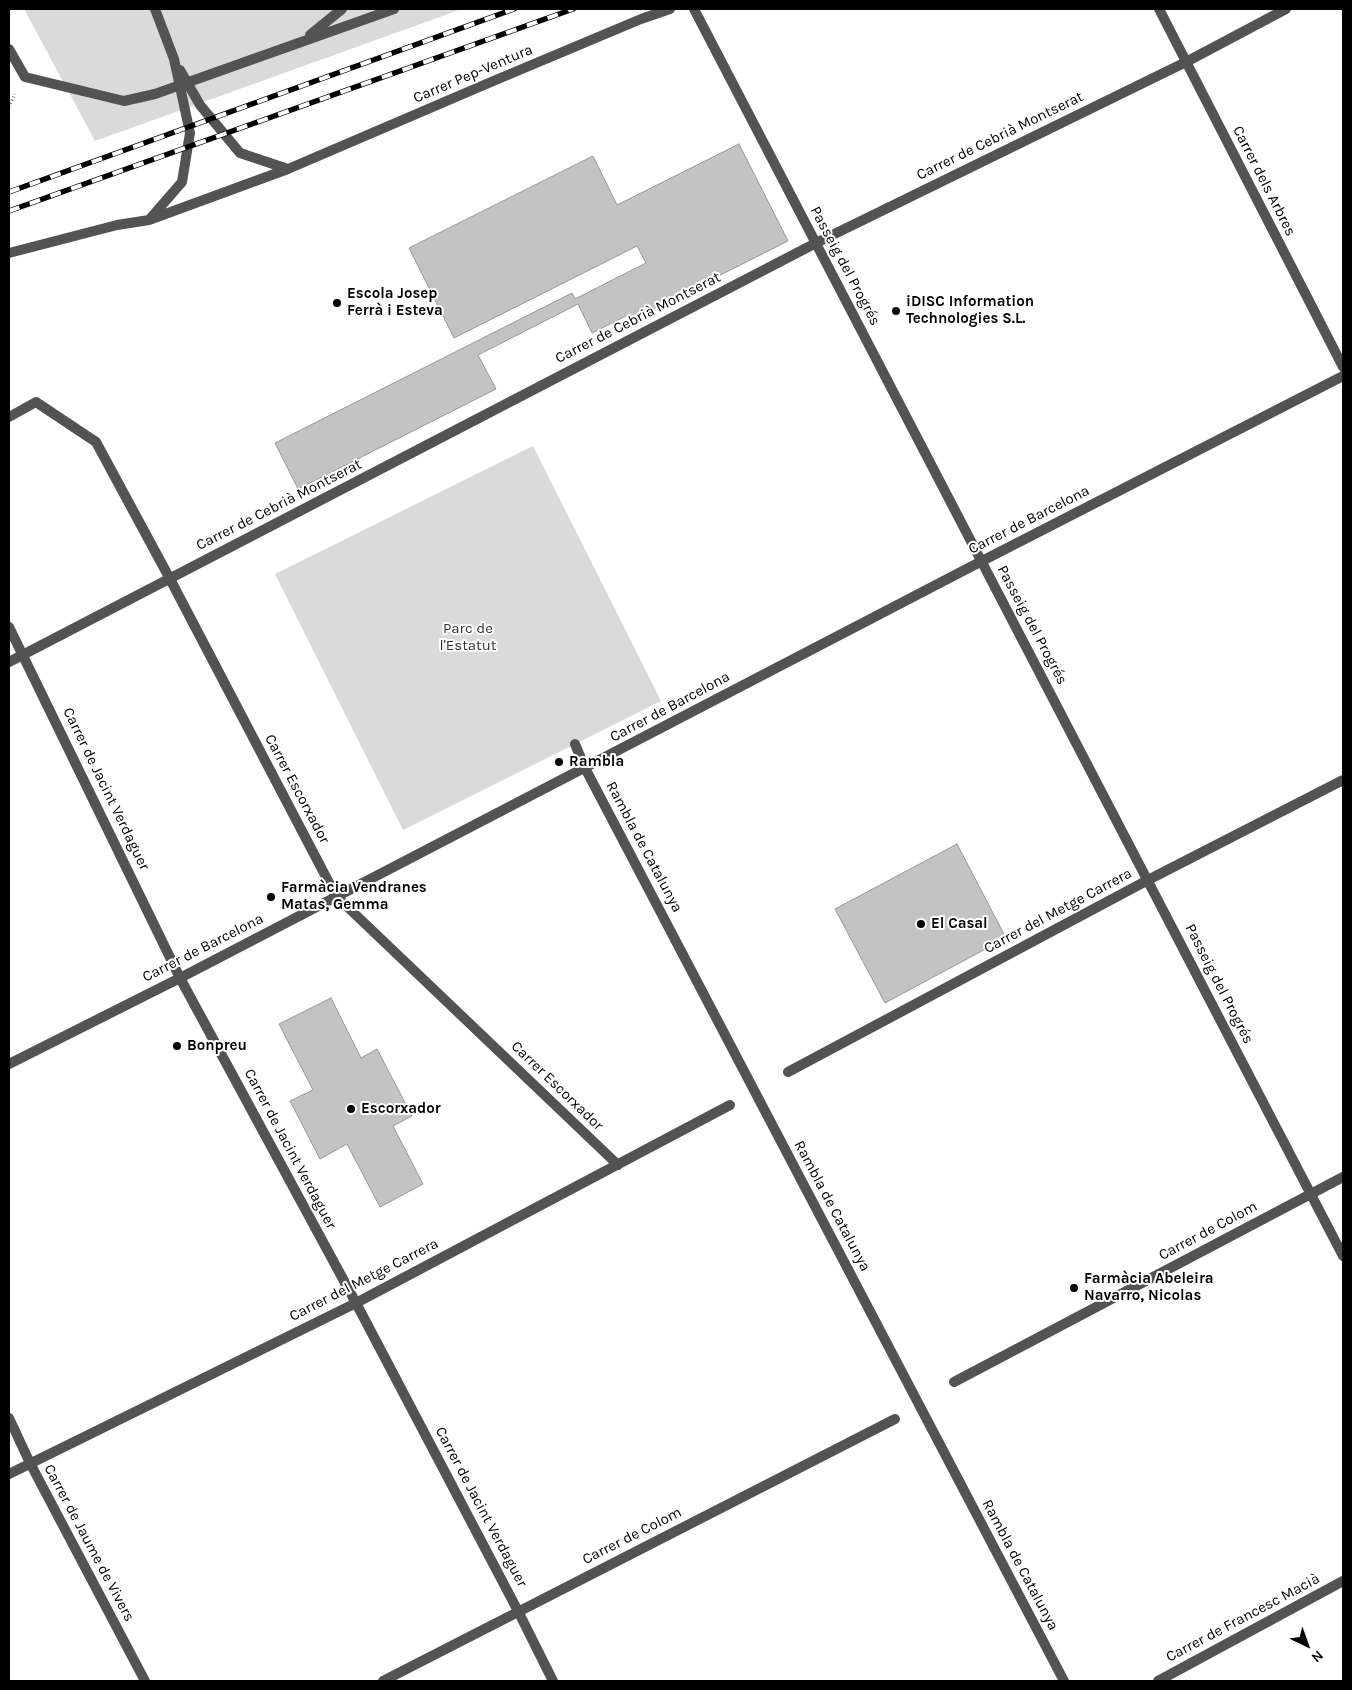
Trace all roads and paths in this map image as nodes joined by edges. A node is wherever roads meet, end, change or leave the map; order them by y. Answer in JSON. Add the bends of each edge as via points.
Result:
{"nodes":[{"id":1,"x":155,"y":9,"type":"edge"},
{"id":2,"x":342,"y":9,"type":"edge"},
{"id":3,"x":394,"y":9,"type":"edge"},
{"id":4,"x":670,"y":9,"type":"edge"},
{"id":5,"x":694,"y":9,"type":"edge"},
{"id":6,"x":1159,"y":9,"type":"edge"},
{"id":7,"x":1286,"y":9,"type":"edge"},
{"id":8,"x":304,"y":40,"type":"junction"},
{"id":9,"x":9,"y":49,"type":"edge"},
{"id":10,"x":174,"y":59,"type":"junction"},
{"id":11,"x":1186,"y":62,"type":"junction"},
{"id":12,"x":288,"y":169,"type":"junction"},
{"id":13,"x":149,"y":220,"type":"junction"},
{"id":14,"x":816,"y":243,"type":"junction"},
{"id":15,"x":9,"y":253,"type":"edge"},
{"id":16,"x":1343,"y":367,"type":"edge"},
{"id":17,"x":1343,"y":376,"type":"edge"},
{"id":18,"x":9,"y":416,"type":"edge"},
{"id":19,"x":982,"y":561,"type":"junction"},
{"id":20,"x":170,"y":579,"type":"junction"},
{"id":21,"x":9,"y":627,"type":"edge"},
{"id":22,"x":23,"y":655,"type":"junction"},
{"id":23,"x":9,"y":662,"type":"edge"},
{"id":24,"x":575,"y":744,"type":"dead end"},
{"id":25,"x":585,"y":768,"type":"junction"},
{"id":26,"x":1343,"y":780,"type":"edge"},
{"id":27,"x":1148,"y":880,"type":"junction"},
{"id":28,"x":336,"y":896,"type":"junction"},
{"id":29,"x":180,"y":978,"type":"junction"},
{"id":30,"x":9,"y":1064,"type":"edge"},
{"id":31,"x":788,"y":1072,"type":"dead end"},
{"id":32,"x":730,"y":1105,"type":"dead end"},
{"id":33,"x":618,"y":1165,"type":"junction"},
{"id":34,"x":1343,"y":1177,"type":"edge"},
{"id":35,"x":1311,"y":1193,"type":"junction"},
{"id":36,"x":1343,"y":1256,"type":"edge"},
{"id":37,"x":356,"y":1303,"type":"junction"},
{"id":38,"x":954,"y":1382,"type":"dead end"},
{"id":39,"x":9,"y":1418,"type":"edge"},
{"id":40,"x":895,"y":1419,"type":"dead end"},
{"id":41,"x":30,"y":1463,"type":"junction"},
{"id":42,"x":9,"y":1474,"type":"edge"},
{"id":43,"x":1343,"y":1581,"type":"edge"},
{"id":44,"x":518,"y":1611,"type":"junction"},
{"id":45,"x":145,"y":1681,"type":"edge"},
{"id":46,"x":383,"y":1681,"type":"edge"},
{"id":47,"x":553,"y":1681,"type":"edge"},
{"id":48,"x":1064,"y":1681,"type":"edge"},
{"id":49,"x":1158,"y":1681,"type":"edge"}],
"edges":[{"from":1,"to":10,"type":"street"},
{"from":2,"to":8,"type":"street"},
{"from":3,"to":8,"type":"street"},
{"from":4,"to":12,"type":"street","name":"Carrer Pep-Ventura"},
{"from":5,"to":14,"type":"street","name":"Passeig del Progrés"},
{"from":6,"to":11,"type":"street","name":"Carrer dels Arbres"},
{"from":7,"to":11,"type":"street","name":"Carrer de Cebrià Montserat"},
{"from":8,"to":9,"type":"street","via":[[219,72],[124,102],[25,77]]},
{"from":10,"to":12,"type":"street","via":[[200,105],[240,153]]},
{"from":10,"to":13,"type":"street","via":[[190,133],[182,182]]},
{"from":11,"to":14,"type":"street","name":"Carrer de Cebrià Montserat"},
{"from":11,"to":16,"type":"street","name":"Carrer dels Arbres"},
{"from":12,"to":13,"type":"street","name":"Carrer Pep-Ventura"},
{"from":13,"to":15,"type":"street","name":"Carrer Pep-Ventura"},
{"from":14,"to":19,"type":"street","name":"Passeig del Progrés"},
{"from":14,"to":20,"type":"street","name":"Carrer de Cebrià Montserat"},
{"from":17,"to":19,"type":"street","name":"Carrer de Barcelona"},
{"from":18,"to":20,"type":"street","name":"Carrer Escorxador","via":[[36,402],[96,442]]},
{"from":19,"to":25,"type":"street","name":"Carrer de Barcelona"},
{"from":19,"to":27,"type":"street","name":"Passeig del Progrés"},
{"from":20,"to":22,"type":"street","name":"Carrer de Cebrià Montserat"},
{"from":20,"to":28,"type":"street","name":"Carrer Escorxador"},
{"from":21,"to":22,"type":"street","name":"Carrer de Jacint Verdaguer"},
{"from":22,"to":23,"type":"street","name":"Carrer de Cebrià Montserat"},
{"from":22,"to":29,"type":"street","name":"Carrer de Jacint Verdaguer"},
{"from":24,"to":25,"type":"street","name":"Rambla de Catalunya"},
{"from":25,"to":28,"type":"street","name":"Carrer de Barcelona"},
{"from":25,"to":48,"type":"street","name":"Rambla de Catalunya"},
{"from":26,"to":27,"type":"street","name":"Carrer del Metge Carrera"},
{"from":27,"to":31,"type":"street","name":"Carrer del Metge Carrera"},
{"from":27,"to":35,"type":"street","name":"Passeig del Progrés"},
{"from":28,"to":29,"type":"street","name":"Carrer de Barcelona"},
{"from":28,"to":33,"type":"street","name":"Carrer Escorxador"},
{"from":29,"to":30,"type":"street","name":"Carrer de Barcelona"},
{"from":29,"to":37,"type":"street","name":"Carrer de Jacint Verdaguer"},
{"from":32,"to":33,"type":"street","name":"Carrer del Metge Carrera"},
{"from":33,"to":37,"type":"street","name":"Carrer del Metge Carrera"},
{"from":34,"to":35,"type":"street","name":"Carrer de Colom"},
{"from":35,"to":36,"type":"street","name":"Passeig del Progrés"},
{"from":35,"to":38,"type":"street","name":"Carrer de Colom"},
{"from":37,"to":41,"type":"street","name":"Carrer del Metge Carrera"},
{"from":37,"to":44,"type":"street","name":"Carrer de Jacint Verdaguer"},
{"from":39,"to":41,"type":"street","name":"Carrer de Jaume de Vivers"},
{"from":40,"to":44,"type":"street","name":"Carrer de Colom"},
{"from":41,"to":42,"type":"street","name":"Carrer del Metge Carrera"},
{"from":41,"to":45,"type":"street","name":"Carrer de Jaume de Vivers"},
{"from":43,"to":49,"type":"street","name":"Carrer de Francesc Macià"},
{"from":44,"to":46,"type":"street","name":"Carrer de Colom"},
{"from":44,"to":47,"type":"street","name":"Carrer de Jacint Verdaguer"}]}
